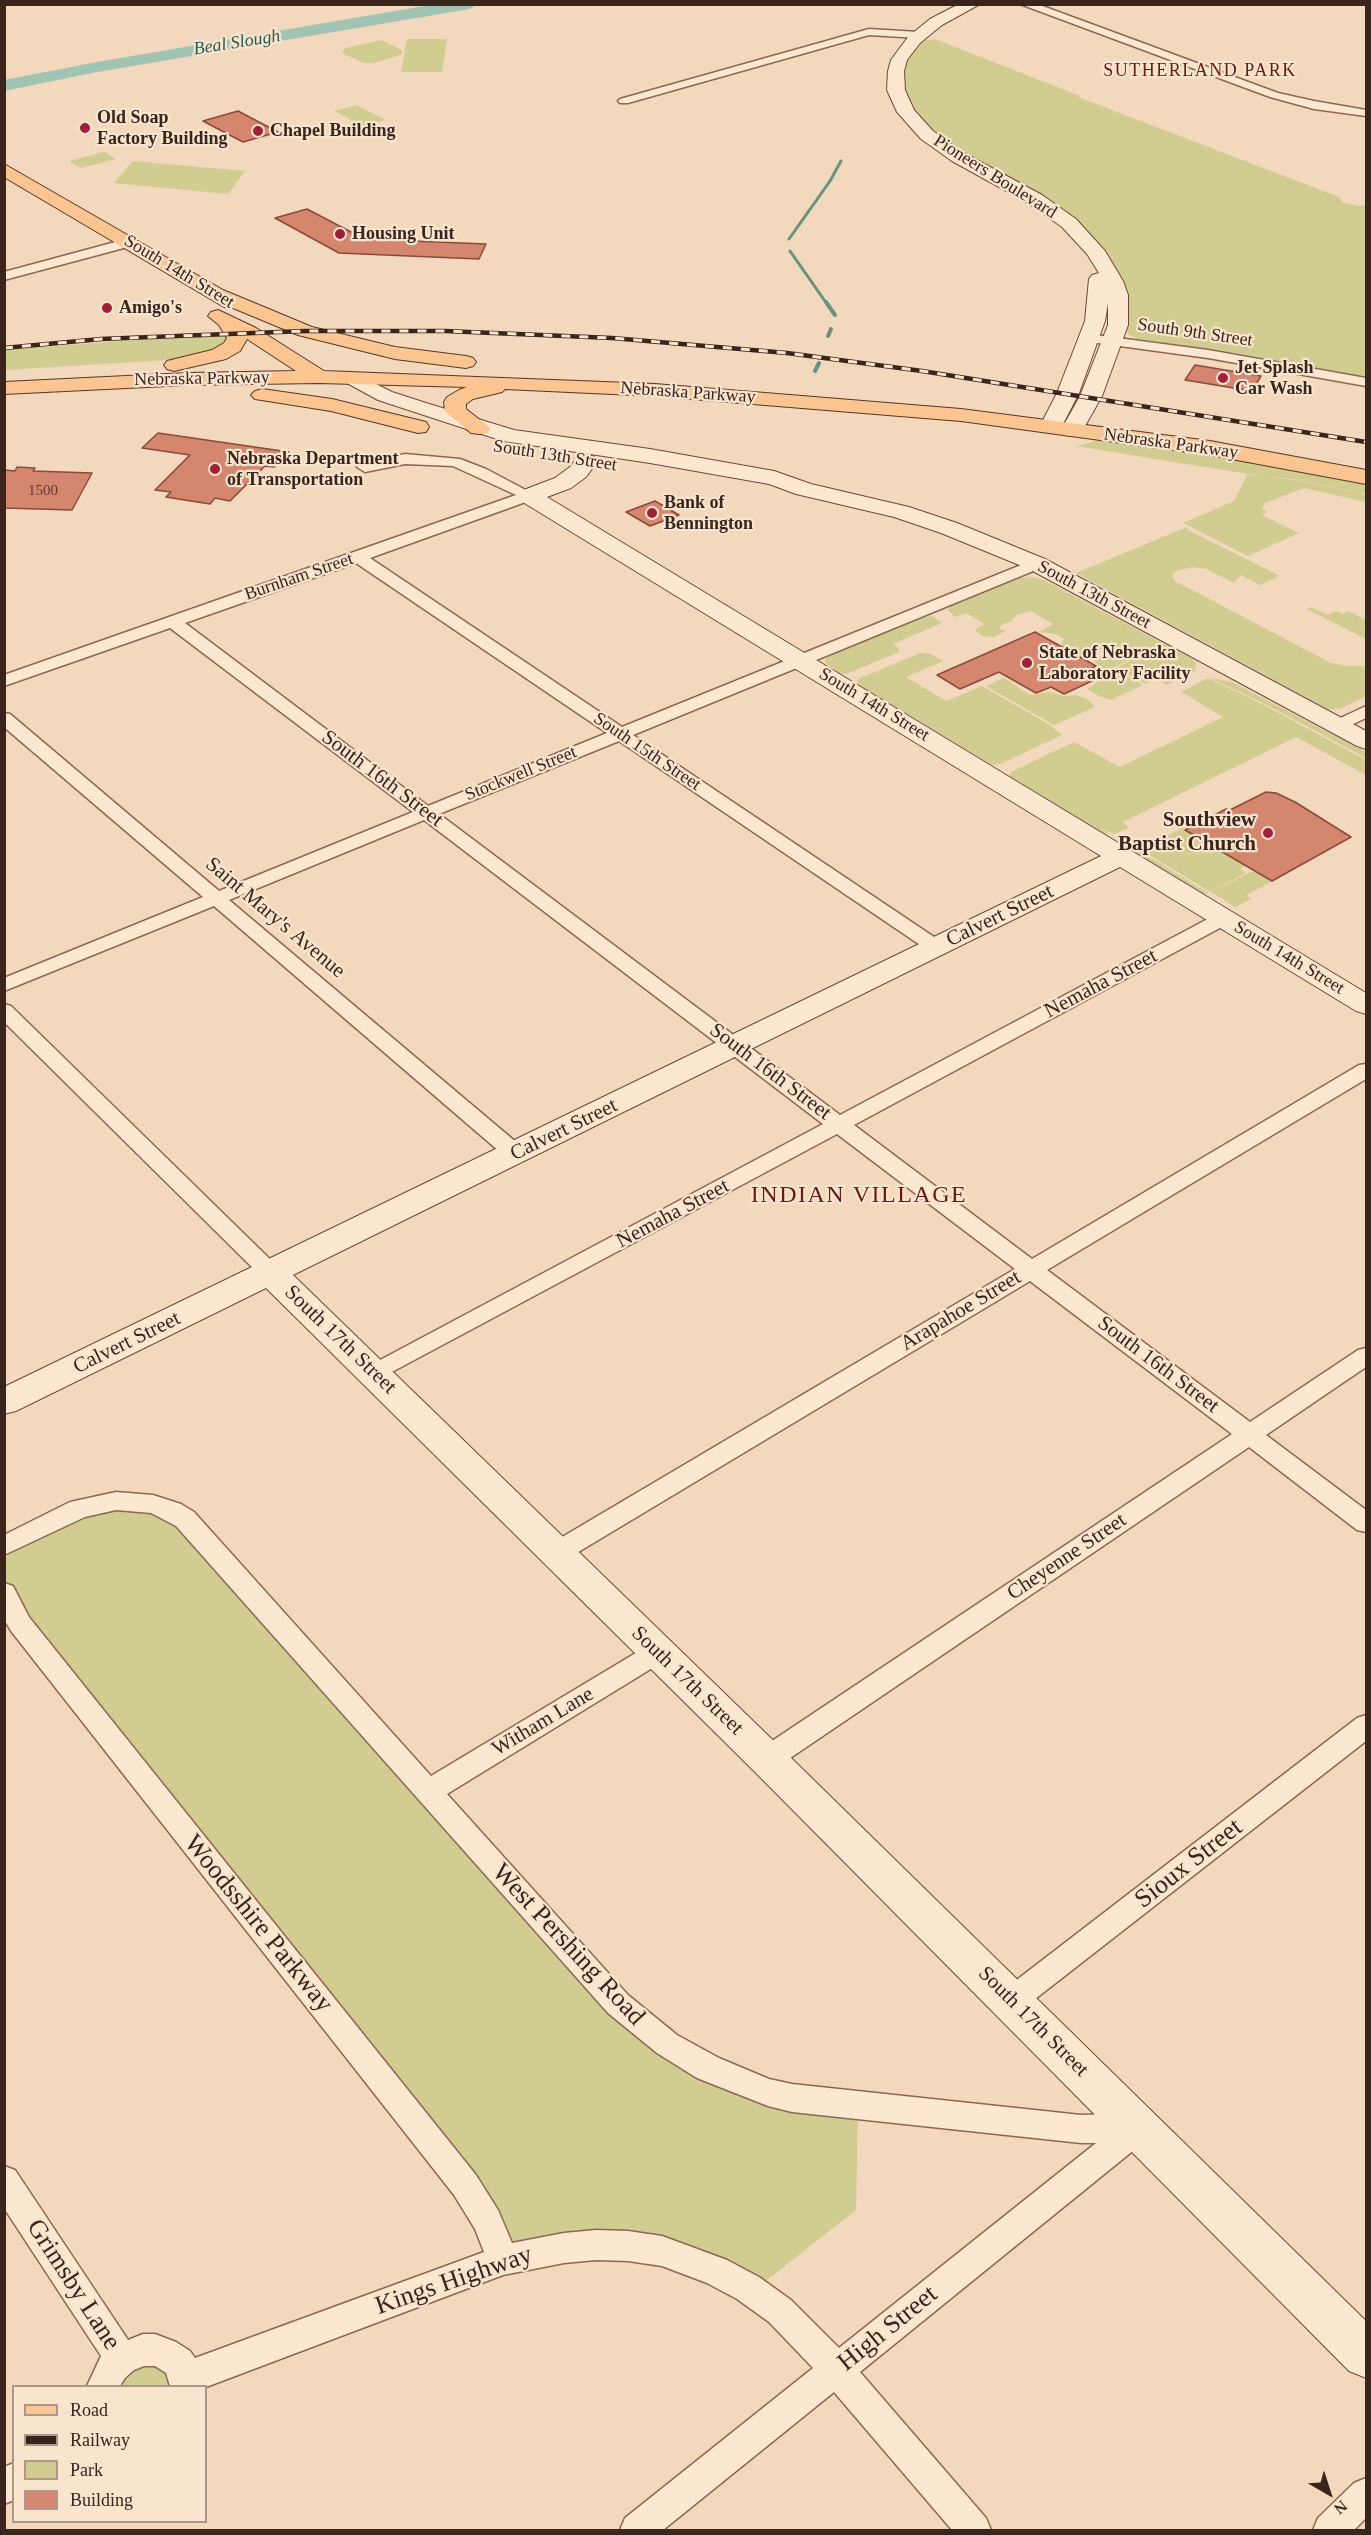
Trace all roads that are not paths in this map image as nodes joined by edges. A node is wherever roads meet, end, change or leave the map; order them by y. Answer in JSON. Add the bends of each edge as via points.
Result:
{"nodes":[{"id":1,"x":972,"y":4,"type":"edge"},
{"id":2,"x":1025,"y":4,"type":"edge"},
{"id":3,"x":919,"y":35,"type":"junction"},
{"id":4,"x":624,"y":101,"type":"dead end"},
{"id":5,"x":1366,"y":113,"type":"edge"},
{"id":6,"x":4,"y":169,"type":"edge"},
{"id":7,"x":4,"y":185,"type":"edge"},
{"id":8,"x":130,"y":242,"type":"junction"},
{"id":9,"x":106,"y":249,"type":"junction"},
{"id":10,"x":1095,"y":251,"type":"junction"},
{"id":11,"x":4,"y":276,"type":"edge"},
{"id":12,"x":211,"y":292,"type":"junction"},
{"id":13,"x":228,"y":322,"type":"junction"},
{"id":14,"x":1088,"y":338,"type":"junction"},
{"id":15,"x":1112,"y":341,"type":"junction"},
{"id":16,"x":108,"y":370,"type":"junction"},
{"id":17,"x":327,"y":372,"type":"junction"},
{"id":18,"x":629,"y":376,"type":"junction"},
{"id":19,"x":1366,"y":382,"type":"edge"},
{"id":20,"x":9,"y":384,"type":"edge"},
{"id":21,"x":547,"y":385,"type":"junction"},
{"id":22,"x":1065,"y":423,"type":"junction"},
{"id":23,"x":418,"y":427,"type":"junction"},
{"id":24,"x":479,"y":428,"type":"junction"},
{"id":25,"x":586,"y":462,"type":"junction"},
{"id":26,"x":1366,"y":465,"type":"edge"},
{"id":27,"x":364,"y":466,"type":"dead end"},
{"id":28,"x":1366,"y":477,"type":"edge"},
{"id":29,"x":804,"y":489,"type":"junction"},
{"id":30,"x":529,"y":496,"type":"junction"},
{"id":31,"x":358,"y":557,"type":"junction"},
{"id":32,"x":1037,"y":564,"type":"junction"},
{"id":33,"x":173,"y":622,"type":"junction"},
{"id":34,"x":801,"y":660,"type":"junction"},
{"id":35,"x":4,"y":681,"type":"edge"},
{"id":36,"x":1366,"y":711,"type":"edge"},
{"id":37,"x":4,"y":718,"type":"edge"},
{"id":38,"x":1338,"y":726,"type":"junction"},
{"id":39,"x":620,"y":733,"type":"junction"},
{"id":40,"x":1366,"y":741,"type":"edge"},
{"id":41,"x":426,"y":813,"type":"junction"},
{"id":42,"x":1122,"y":856,"type":"junction"},
{"id":43,"x":215,"y":899,"type":"junction"},
{"id":44,"x":1224,"y":918,"type":"junction"},
{"id":45,"x":936,"y":947,"type":"junction"},
{"id":46,"x":4,"y":985,"type":"edge"},
{"id":47,"x":1366,"y":1005,"type":"edge"},
{"id":48,"x":4,"y":1010,"type":"edge"},
{"id":49,"x":735,"y":1046,"type":"junction"},
{"id":50,"x":1366,"y":1070,"type":"edge"},
{"id":51,"x":839,"y":1124,"type":"junction"},
{"id":52,"x":515,"y":1153,"type":"junction"},
{"id":53,"x":1031,"y":1269,"type":"junction"},
{"id":54,"x":271,"y":1273,"type":"junction"},
{"id":55,"x":1366,"y":1356,"type":"edge"},
{"id":56,"x":375,"y":1373,"type":"junction"},
{"id":57,"x":4,"y":1402,"type":"edge"},
{"id":58,"x":1249,"y":1435,"type":"junction"},
{"id":59,"x":1366,"y":1523,"type":"edge"},
{"id":60,"x":4,"y":1545,"type":"edge"},
{"id":61,"x":556,"y":1553,"type":"junction"},
{"id":62,"x":4,"y":1593,"type":"edge"},
{"id":63,"x":658,"y":1652,"type":"junction"},
{"id":64,"x":1366,"y":1726,"type":"edge"},
{"id":65,"x":767,"y":1759,"type":"junction"},
{"id":66,"x":428,"y":1792,"type":"junction"},
{"id":67,"x":1011,"y":2001,"type":"junction"},
{"id":68,"x":1138,"y":2127,"type":"junction"},
{"id":69,"x":4,"y":2180,"type":"edge"},
{"id":70,"x":502,"y":2260,"type":"junction"},
{"id":71,"x":1366,"y":2354,"type":"edge"},
{"id":72,"x":122,"y":2359,"type":"junction"},
{"id":73,"x":837,"y":2371,"type":"junction"},
{"id":74,"x":186,"y":2382,"type":"edge"},
{"id":75,"x":103,"y":2385,"type":"edge"},
{"id":76,"x":1366,"y":2495,"type":"edge"},
{"id":77,"x":637,"y":2530,"type":"edge"},
{"id":78,"x":974,"y":2530,"type":"edge"},
{"id":79,"x":1330,"y":2530,"type":"edge"}],
"edges":[{"from":1,"to":3,"type":"main road","name":"Pioneers Boulevard"},
{"from":2,"to":5,"type":"street","via":[[1274,95]]},
{"from":3,"to":4,"type":"street","via":[[869,32]]},
{"from":3,"to":10,"type":"main road","name":"Pioneers Boulevard","via":[[899,60],[895,83],[900,101],[914,123],[958,157],[1053,211]]},
{"from":6,"to":8,"type":"main road","name":"South 14th Street"},
{"from":7,"to":9,"type":"main road","name":"South 14th Street"},
{"from":8,"to":9,"type":"street"},
{"from":8,"to":12,"type":"main road","name":"South 14th Street"},
{"from":9,"to":11,"type":"street"},
{"from":9,"to":13,"type":"main road","name":"South 14th Street"},
{"from":10,"to":14,"type":"main road","via":[[1099,297]]},
{"from":10,"to":15,"type":"main road","name":"Pioneers Boulevard","via":[[1118,295],[1118,325]]},
{"from":12,"to":17,"type":"main road","name":"South 14th Street","via":[[308,348]]},
{"from":12,"to":18,"type":"main road","via":[[305,331],[395,353]]},
{"from":13,"to":16,"type":"main road","via":[[237,342],[219,355],[177,364]]},
{"from":13,"to":17,"type":"main road","name":"South 14th Street"},
{"from":14,"to":15,"type":"street","name":"South 9th Street"},
{"from":14,"to":22,"type":"main road","via":[[1068,393]]},
{"from":15,"to":19,"type":"street","name":"South 9th Street"},
{"from":15,"to":22,"type":"main road","name":"Pioneers Boulevard","via":[[1091,396]]},
{"from":16,"to":17,"type":"main road","name":"Nebraska Parkway"},
{"from":16,"to":20,"type":"main road","name":"Nebraska Parkway"},
{"from":17,"to":18,"type":"main road","name":"Nebraska Parkway"},
{"from":17,"to":20,"type":"main road","name":"Nebraska Parkway"},
{"from":17,"to":21,"type":"main road","name":"Nebraska Parkway"},
{"from":17,"to":23,"type":"main road","name":"South 13th Street","via":[[373,410]]},
{"from":17,"to":24,"type":"main road","name":"South 13th Street"},
{"from":18,"to":22,"type":"main road","name":"Nebraska Parkway","via":[[848,391]]},
{"from":20,"to":23,"type":"main road","via":[[249,393],[332,405]]},
{"from":21,"to":22,"type":"main road","name":"Nebraska Parkway"},
{"from":21,"to":24,"type":"main road","via":[[484,389],[460,397],[455,402],[456,411]]},
{"from":22,"to":26,"type":"main road","name":"Nebraska Parkway","via":[[1239,442]]},
{"from":22,"to":28,"type":"main road","name":"Nebraska Parkway"},
{"from":23,"to":25,"type":"main road","name":"South 13th Street","via":[[491,446]]},
{"from":24,"to":29,"type":"main road","name":"South 13th Street","via":[[546,443],[718,467],[774,478]]},
{"from":25,"to":29,"type":"main road","name":"South 13th Street"},
{"from":25,"to":30,"type":"main road","name":"Burnham Street","via":[[563,483]]},
{"from":27,"to":30,"type":"street","name":"South 14th Street","via":[[405,459],[455,462]]},
{"from":29,"to":32,"type":"main road","name":"South 13th Street","via":[[920,518]]},
{"from":30,"to":31,"type":"street","name":"Burnham Street"},
{"from":30,"to":34,"type":"main road","name":"South 14th Street"},
{"from":31,"to":33,"type":"street","name":"Burnham Street"},
{"from":31,"to":39,"type":"street","name":"South 15th Street"},
{"from":32,"to":34,"type":"street","name":"Stockwell Street"},
{"from":32,"to":38,"type":"main road","name":"South 13th Street"},
{"from":33,"to":35,"type":"street","name":"Burnham Street"},
{"from":33,"to":41,"type":"street","name":"South 16th Street"},
{"from":34,"to":39,"type":"street","name":"Stockwell Street"},
{"from":34,"to":42,"type":"main road","name":"South 14th Street"},
{"from":36,"to":38,"type":"street"},
{"from":37,"to":43,"type":"street","name":"Saint Mary's Avenue"},
{"from":38,"to":40,"type":"main road","name":"South 13th Street"},
{"from":39,"to":41,"type":"street","name":"Stockwell Street"},
{"from":39,"to":45,"type":"street","name":"South 15th Street"},
{"from":41,"to":43,"type":"street","name":"Stockwell Street"},
{"from":41,"to":49,"type":"street","name":"South 16th Street"},
{"from":42,"to":44,"type":"main road","name":"South 14th Street"},
{"from":42,"to":45,"type":"main road","name":"Calvert Street"},
{"from":43,"to":46,"type":"street","name":"Stockwell Street"},
{"from":43,"to":52,"type":"street","name":"Saint Mary's Avenue"},
{"from":44,"to":47,"type":"main road","name":"South 14th Street"},
{"from":44,"to":51,"type":"street","name":"Nemaha Street"},
{"from":45,"to":49,"type":"main road","name":"Calvert Street"},
{"from":48,"to":54,"type":"street","name":"South 17th Street"},
{"from":49,"to":51,"type":"street","name":"South 16th Street"},
{"from":49,"to":52,"type":"main road","name":"Calvert Street"},
{"from":50,"to":53,"type":"street","name":"Arapahoe Street"},
{"from":51,"to":53,"type":"street","name":"South 16th Street"},
{"from":51,"to":56,"type":"street","name":"Nemaha Street"},
{"from":52,"to":54,"type":"main road","name":"Calvert Street"},
{"from":53,"to":58,"type":"street","name":"South 16th Street"},
{"from":53,"to":61,"type":"street","name":"Arapahoe Street"},
{"from":54,"to":56,"type":"main road","name":"South 17th Street"},
{"from":54,"to":57,"type":"main road","name":"Calvert Street"},
{"from":55,"to":58,"type":"street","name":"Cheyenne Street"},
{"from":56,"to":61,"type":"main road","name":"South 17th Street"},
{"from":58,"to":59,"type":"street","name":"South 16th Street"},
{"from":58,"to":65,"type":"street","name":"Cheyenne Street"},
{"from":60,"to":66,"type":"street","name":"West Pershing Road","via":[[79,1509],[116,1501],[136,1501],[172,1511],[196,1530]]},
{"from":61,"to":63,"type":"main road","name":"South 17th Street"},
{"from":62,"to":70,"type":"street","name":"Woodsshire Parkway","via":[[20,1624],[465,2185],[487,2220]]},
{"from":63,"to":65,"type":"main road","name":"South 17th Street"},
{"from":63,"to":66,"type":"street","name":"Witham Lane"},
{"from":64,"to":67,"type":"street","name":"Sioux Street"},
{"from":65,"to":67,"type":"main road","name":"South 17th Street"},
{"from":66,"to":68,"type":"street","name":"West Pershing Road","via":[[618,2004],[667,2044],[708,2068],[792,2098],[1081,2129]]},
{"from":67,"to":68,"type":"main road","name":"South 17th Street"},
{"from":68,"to":71,"type":"main road","name":"South 17th Street"},
{"from":68,"to":73,"type":"street","name":"High Street"},
{"from":69,"to":72,"type":"street","name":"Grimsby Lane"},
{"from":70,"to":73,"type":"street","name":"Kings Highway","via":[[596,2245],[651,2249],[690,2260],[748,2288],[780,2311]]},
{"from":70,"to":74,"type":"street","name":"Kings Highway"},
{"from":72,"to":74,"type":"street","via":[[143,2350],[165,2353],[178,2362]]},
{"from":72,"to":75,"type":"street"},
{"from":73,"to":77,"type":"street","name":"High Street"},
{"from":73,"to":78,"type":"street","name":"Kings Highway"},
{"from":76,"to":79,"type":"street"}]}
